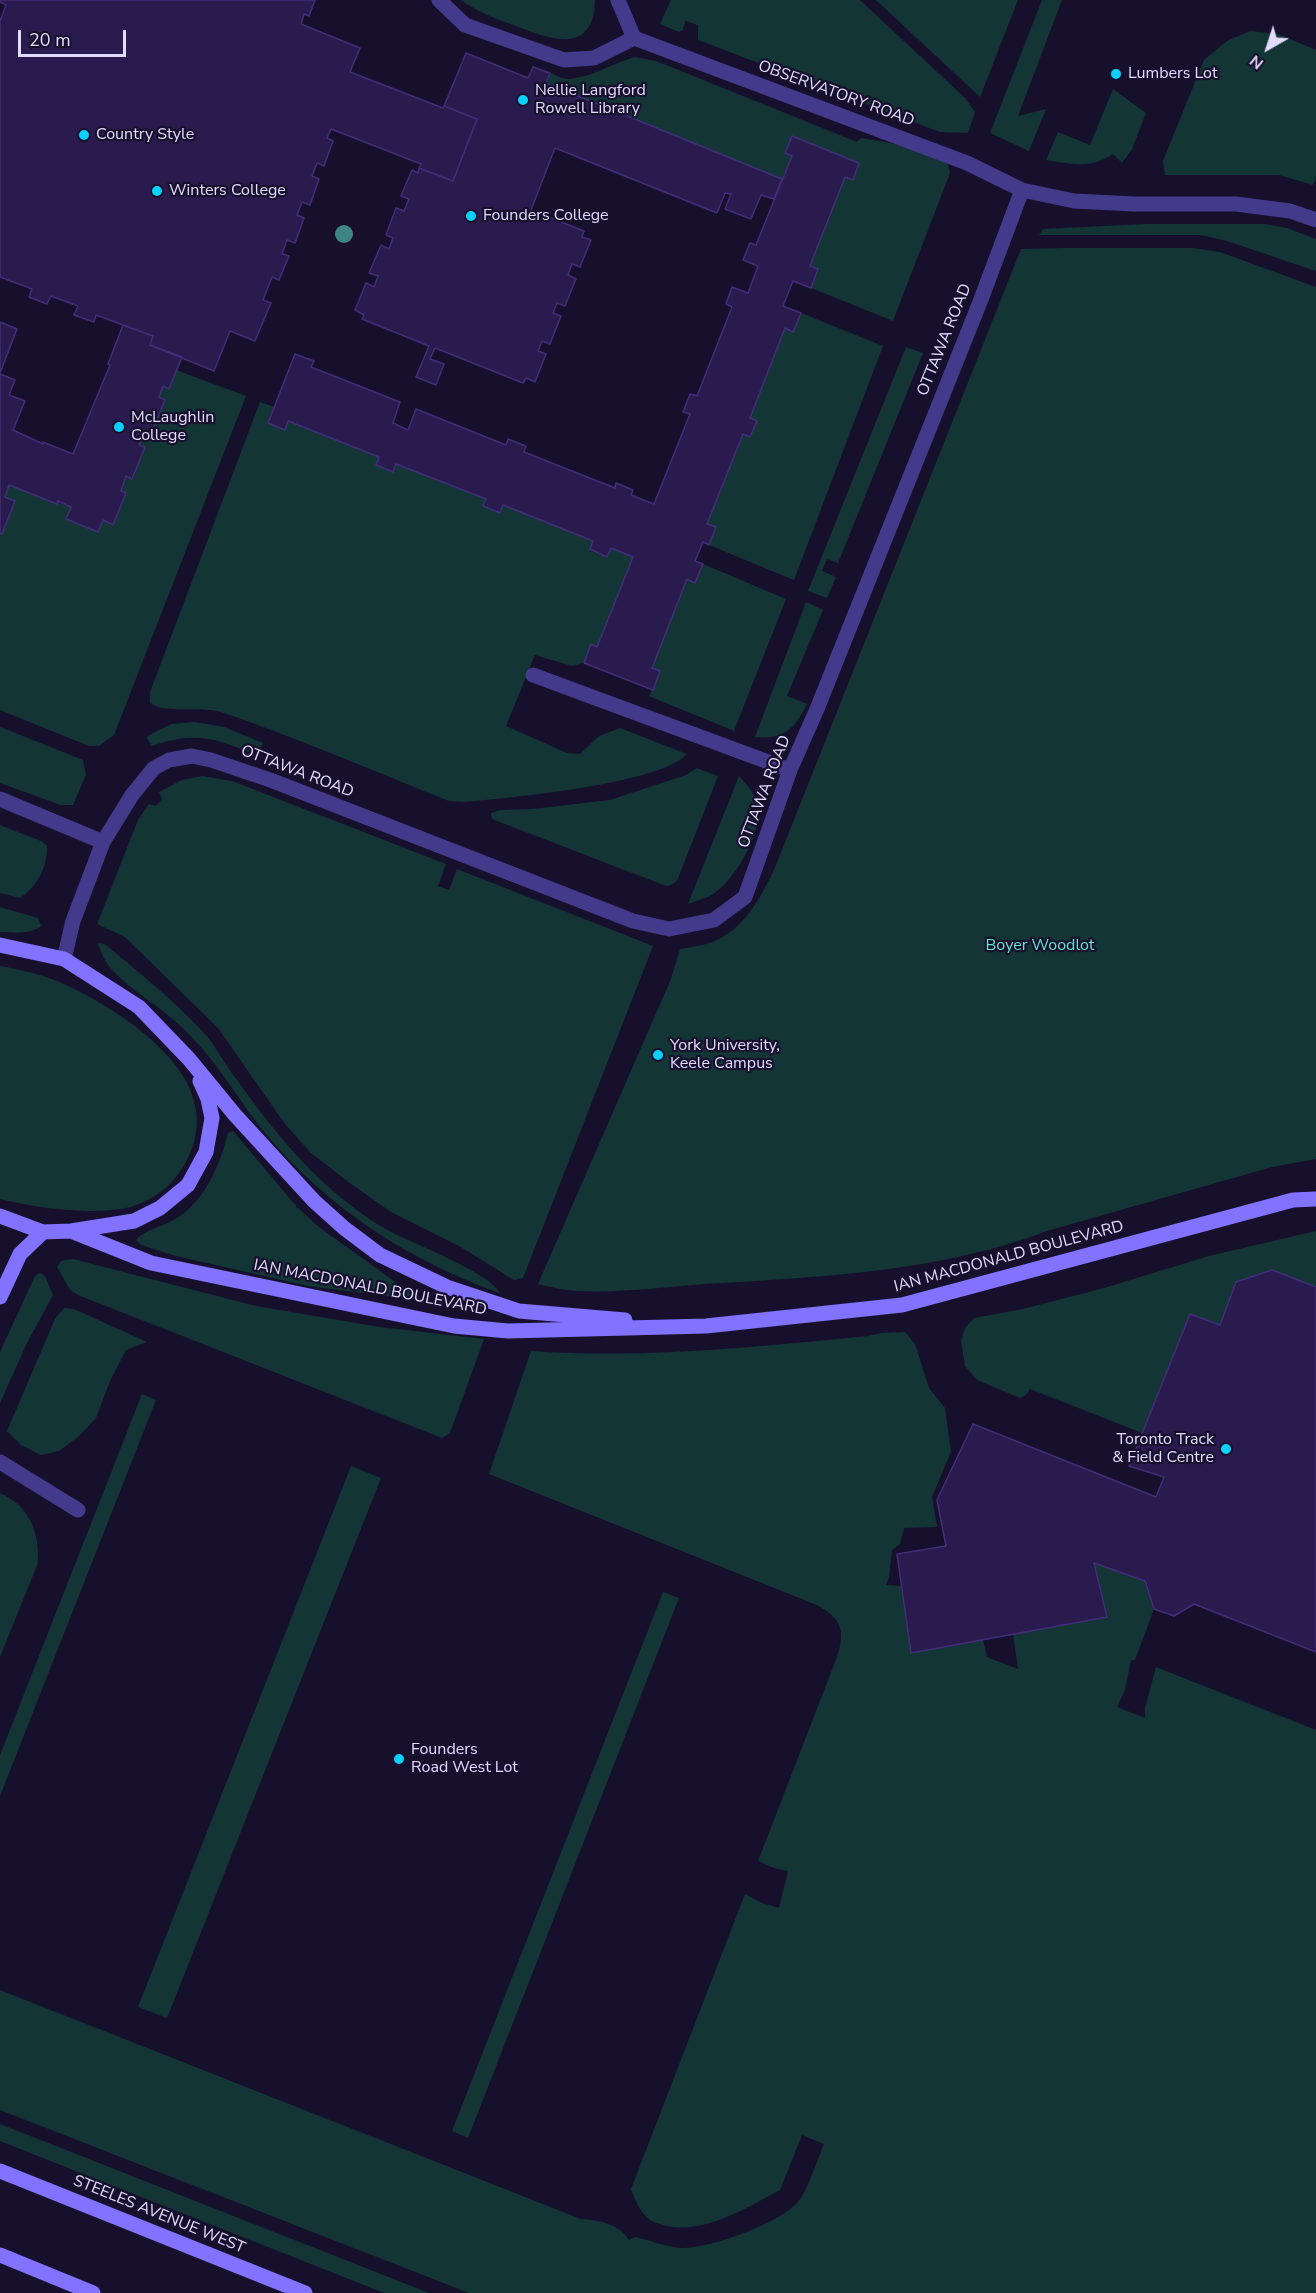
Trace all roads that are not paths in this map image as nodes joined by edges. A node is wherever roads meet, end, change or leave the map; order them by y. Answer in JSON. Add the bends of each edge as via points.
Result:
{"nodes":[{"id":1,"x":439,"y":0,"type":"edge"},
{"id":2,"x":618,"y":0,"type":"edge"},
{"id":3,"x":634,"y":38,"type":"junction"},
{"id":4,"x":1022,"y":190,"type":"junction"},
{"id":5,"x":1316,"y":220,"type":"edge"},
{"id":6,"x":533,"y":675,"type":"dead end"},
{"id":7,"x":790,"y":770,"type":"junction"},
{"id":8,"x":0,"y":799,"type":"edge"},
{"id":9,"x":103,"y":842,"type":"junction"},
{"id":10,"x":0,"y":945,"type":"edge"},
{"id":11,"x":64,"y":959,"type":"junction"},
{"id":12,"x":189,"y":1059,"type":"junction"},
{"id":13,"x":1316,"y":1199,"type":"edge"},
{"id":14,"x":0,"y":1216,"type":"edge"},
{"id":15,"x":70,"y":1231,"type":"junction"},
{"id":16,"x":43,"y":1232,"type":"junction"},
{"id":17,"x":0,"y":1297,"type":"edge"},
{"id":18,"x":706,"y":1326,"type":"junction"},
{"id":19,"x":0,"y":1462,"type":"edge"},
{"id":20,"x":78,"y":1510,"type":"dead end"},
{"id":21,"x":0,"y":2171,"type":"edge"},
{"id":22,"x":0,"y":2255,"type":"edge"},
{"id":23,"x":93,"y":2293,"type":"edge"},
{"id":24,"x":305,"y":2293,"type":"edge"}],
"edges":[{"from":1,"to":3,"type":"lane","via":[[465,25],[564,60],[594,58]]},
{"from":2,"to":3,"type":"lane"},
{"from":3,"to":4,"type":"lane","name":"OBSERVATORY ROAD","via":[[967,163]]},
{"from":4,"to":5,"type":"lane","via":[[1074,201],[1236,204],[1290,211]]},
{"from":4,"to":7,"type":"lane","name":"OTTAWA ROAD"},
{"from":6,"to":7,"type":"lane"},
{"from":7,"to":9,"type":"lane","name":"OTTAWA ROAD","via":[[745,897],[714,921],[669,929],[633,921],[273,781],[192,756],[154,768]]},
{"from":8,"to":9,"type":"lane"},
{"from":9,"to":11,"type":"lane","name":"OTTAWA ROAD","via":[[73,921]]},
{"from":10,"to":11,"type":"street","name":"IAN MACDONALD BOULEVARD"},
{"from":11,"to":12,"type":"street","name":"IAN MACDONALD BOULEVARD","via":[[139,1007]]},
{"from":12,"to":15,"type":"street","name":"IAN MACDONALD BOULEVARD","via":[[208,1099],[212,1118],[206,1152],[188,1185],[160,1208],[134,1221]]},
{"from":12,"to":18,"type":"street","name":"IAN MACDONALD BOULEVARD","via":[[314,1201],[380,1255],[447,1287],[519,1311]]},
{"from":13,"to":18,"type":"street","name":"IAN MACDONALD BOULEVARD","via":[[1282,1203],[902,1305]]},
{"from":14,"to":16,"type":"street","name":"IAN MACDONALD BOULEVARD"},
{"from":15,"to":16,"type":"street","name":"IAN MACDONALD BOULEVARD"},
{"from":15,"to":18,"type":"street","name":"IAN MACDONALD BOULEVARD","via":[[151,1263],[454,1326],[508,1331]]},
{"from":16,"to":17,"type":"street","via":[[20,1254]]},
{"from":19,"to":20,"type":"lane"},
{"from":21,"to":24,"type":"street","name":"STEELES AVENUE WEST"},
{"from":22,"to":23,"type":"street"}]}
